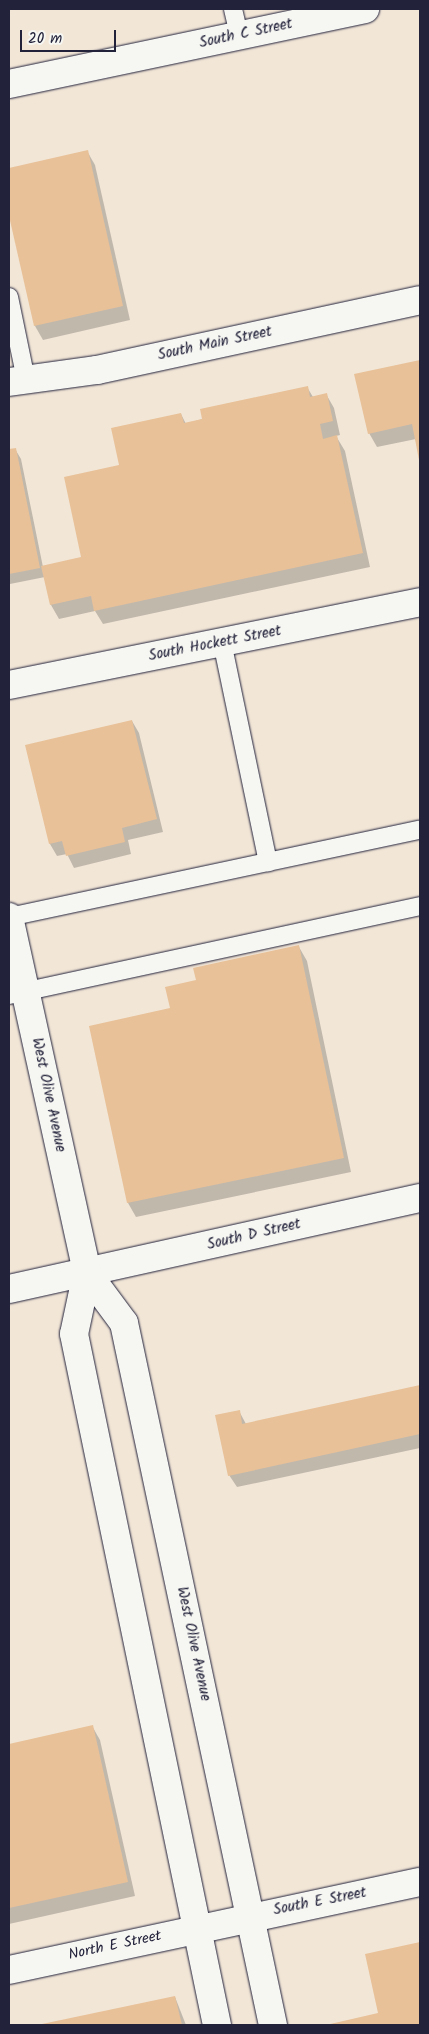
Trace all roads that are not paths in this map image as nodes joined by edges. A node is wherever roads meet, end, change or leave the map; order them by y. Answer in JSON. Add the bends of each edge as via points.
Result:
{"nodes":[{"id":1,"x":233,"y":9,"type":"edge"},
{"id":2,"x":365,"y":9,"type":"edge"},
{"id":3,"x":239,"y":36,"type":"junction"},
{"id":4,"x":9,"y":84,"type":"edge"},
{"id":5,"x":9,"y":297,"type":"edge"},
{"id":6,"x":420,"y":300,"type":"edge"},
{"id":7,"x":17,"y":381,"type":"edge"},
{"id":8,"x":420,"y":602,"type":"edge"},
{"id":9,"x":222,"y":642,"type":"junction"},
{"id":10,"x":9,"y":685,"type":"edge"},
{"id":11,"x":420,"y":830,"type":"edge"},
{"id":12,"x":268,"y":862,"type":"junction"},
{"id":13,"x":420,"y":906,"type":"edge"},
{"id":14,"x":9,"y":917,"type":"edge"},
{"id":15,"x":17,"y":992,"type":"edge"},
{"id":16,"x":420,"y":1198,"type":"edge"},
{"id":17,"x":88,"y":1273,"type":"junction"},
{"id":18,"x":9,"y":1289,"type":"edge"},
{"id":19,"x":420,"y":1882,"type":"edge"},
{"id":20,"x":251,"y":1916,"type":"junction"},
{"id":21,"x":208,"y":1926,"type":"junction"},
{"id":22,"x":9,"y":1970,"type":"edge"},
{"id":23,"x":217,"y":2025,"type":"edge"},
{"id":24,"x":273,"y":2025,"type":"edge"}],
"edges":[{"from":1,"to":3,"type":"lane"},
{"from":2,"to":3,"type":"main road","name":"South C Street"},
{"from":3,"to":4,"type":"main road","name":"South C Street"},
{"from":5,"to":7,"type":"lane"},
{"from":6,"to":7,"type":"main road","name":"South Main Street","via":[[97,370]]},
{"from":8,"to":9,"type":"main road","name":"South Hockett Street"},
{"from":9,"to":10,"type":"main road","name":"South Hockett Street"},
{"from":9,"to":12,"type":"lane"},
{"from":11,"to":12,"type":"lane"},
{"from":12,"to":14,"type":"lane"},
{"from":13,"to":15,"type":"lane"},
{"from":14,"to":15,"type":"main road","name":"West Olive Avenue"},
{"from":15,"to":17,"type":"main road","name":"West Olive Avenue"},
{"from":16,"to":17,"type":"main road","name":"South D Street"},
{"from":17,"to":18,"type":"main road","name":"South D Street"},
{"from":17,"to":20,"type":"main road","name":"West Olive Avenue","via":[[124,1323]]},
{"from":17,"to":21,"type":"main road","name":"West Olive Avenue","via":[[74,1334]]},
{"from":19,"to":20,"type":"main road","name":"South E Street"},
{"from":20,"to":21,"type":"main road","name":"South E Street"},
{"from":20,"to":24,"type":"main road","name":"West Olive Avenue"},
{"from":21,"to":22,"type":"main road","name":"North E Street"},
{"from":21,"to":23,"type":"main road","name":"West Olive Avenue"}]}
